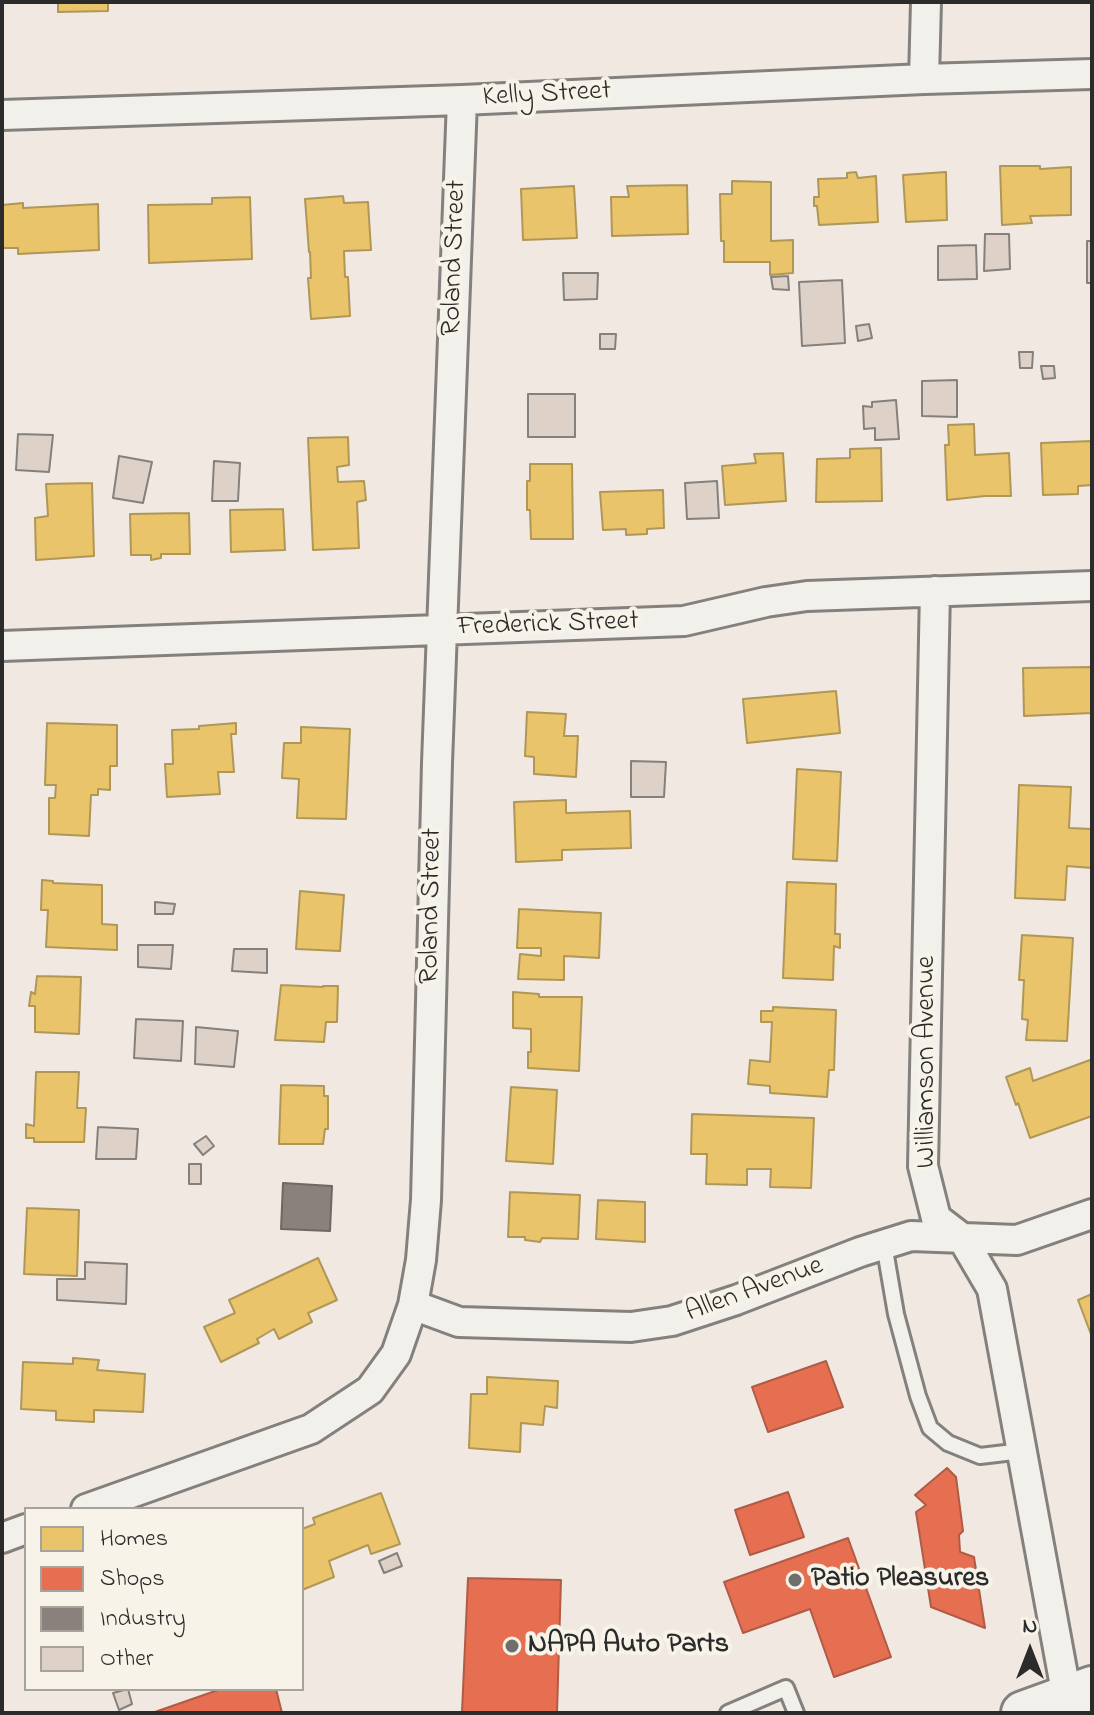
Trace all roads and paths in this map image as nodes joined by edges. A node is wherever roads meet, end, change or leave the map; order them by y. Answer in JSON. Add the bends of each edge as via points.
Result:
{"nodes":[{"id":1,"x":926,"y":2,"type":"edge"},
{"id":2,"x":1092,"y":74,"type":"edge"},
{"id":3,"x":924,"y":79,"type":"junction"},
{"id":4,"x":462,"y":100,"type":"junction"},
{"id":5,"x":2,"y":115,"type":"edge"},
{"id":6,"x":1092,"y":586,"type":"edge"},
{"id":7,"x":935,"y":591,"type":"junction"},
{"id":8,"x":442,"y":630,"type":"junction"},
{"id":9,"x":2,"y":646,"type":"edge"},
{"id":10,"x":1092,"y":1214,"type":"edge"},
{"id":11,"x":962,"y":1238,"type":"junction"},
{"id":12,"x":884,"y":1244,"type":"junction"},
{"id":13,"x":413,"y":1305,"type":"junction"},
{"id":14,"x":1022,"y":1451,"type":"junction"},
{"id":15,"x":92,"y":1507,"type":"edge"},
{"id":16,"x":24,"y":1530,"type":"edge"},
{"id":17,"x":2,"y":1538,"type":"edge"},
{"id":18,"x":1080,"y":1692,"type":"edge"},
{"id":19,"x":728,"y":1713,"type":"edge"},
{"id":20,"x":796,"y":1713,"type":"edge"},
{"id":21,"x":1023,"y":1713,"type":"edge"}],
"edges":[{"from":1,"to":3,"type":"street"},
{"from":2,"to":3,"type":"street","name":"Kelly Street"},
{"from":3,"to":4,"type":"street","name":"Kelly Street"},
{"from":4,"to":5,"type":"street","name":"Kelly Street"},
{"from":4,"to":8,"type":"street","name":"Roland Street"},
{"from":6,"to":7,"type":"street","name":"Frederick Street"},
{"from":7,"to":8,"type":"street","name":"Frederick Street","via":[[807,596],[684,621]]},
{"from":7,"to":11,"type":"street","name":"Williamson Avenue","via":[[923,1166],[936,1218]]},
{"from":8,"to":9,"type":"street","name":"Frederick Street"},
{"from":8,"to":13,"type":"street","name":"Roland Street","via":[[426,1200]]},
{"from":10,"to":11,"type":"street","name":"Allen Avenue","via":[[1017,1240]]},
{"from":11,"to":12,"type":"street","name":"Allen Avenue","via":[[911,1236]]},
{"from":11,"to":14,"type":"street","name":"Williamson Avenue","via":[[992,1289]]},
{"from":12,"to":13,"type":"street","name":"Allen Avenue","via":[[672,1321],[631,1327],[459,1322]]},
{"from":12,"to":14,"type":"lane","via":[[896,1314],[930,1428],[948,1443],[980,1456]]},
{"from":13,"to":15,"type":"street","name":"Roland Street","via":[[396,1354],[370,1390],[311,1429]]},
{"from":14,"to":18,"type":"street","name":"Williamson Avenue"},
{"from":16,"to":17,"type":"street"},
{"from":18,"to":21,"type":"main road"},
{"from":19,"to":20,"type":"lane","via":[[786,1688]]}]}
